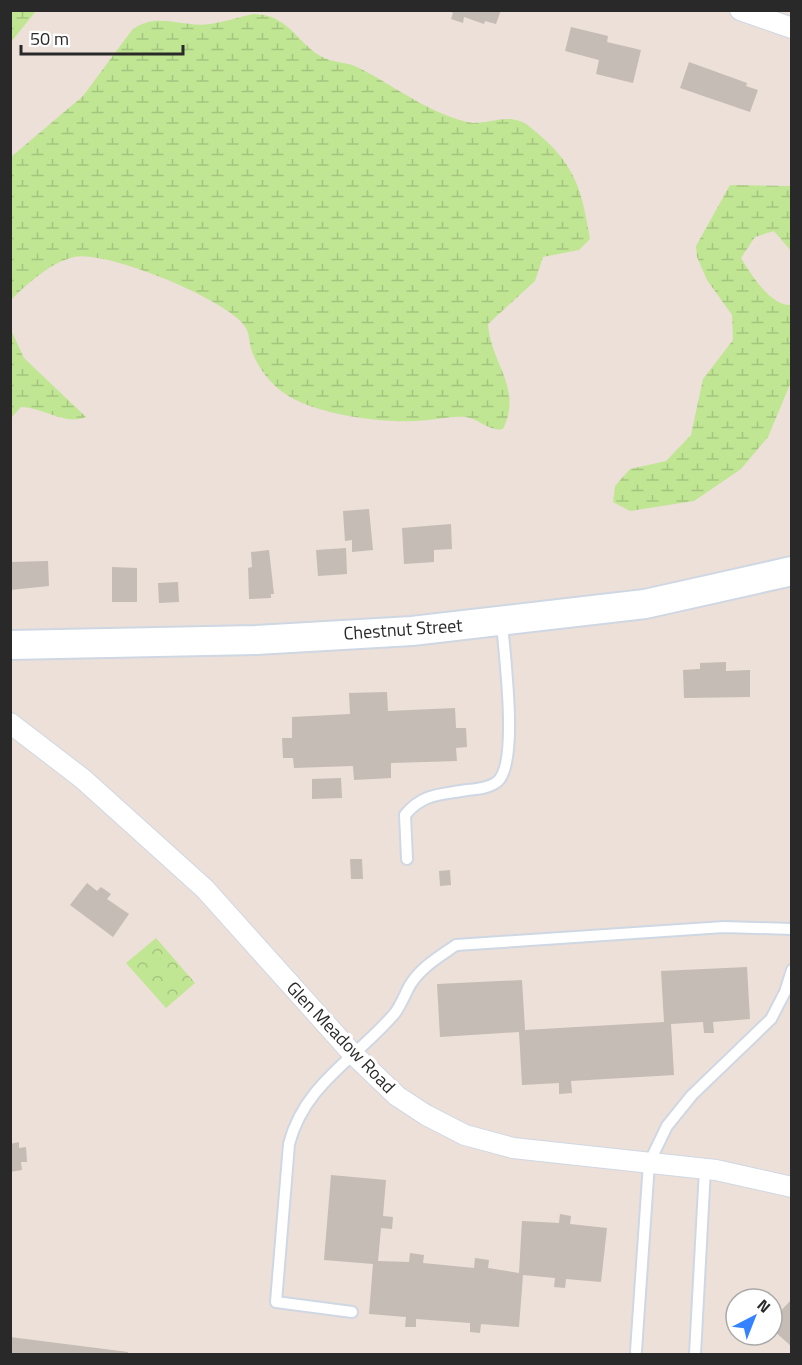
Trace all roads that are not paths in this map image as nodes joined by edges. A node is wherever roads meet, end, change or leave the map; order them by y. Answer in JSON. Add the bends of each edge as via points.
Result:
{"nodes":[{"id":1,"x":740,"y":10,"type":"edge"},
{"id":2,"x":792,"y":28,"type":"edge"},
{"id":3,"x":792,"y":571,"type":"edge"},
{"id":4,"x":502,"y":620,"type":"junction"},
{"id":5,"x":10,"y":645,"type":"edge"},
{"id":6,"x":10,"y":723,"type":"edge"},
{"id":7,"x":406,"y":859,"type":"dead end"},
{"id":8,"x":792,"y":929,"type":"edge"},
{"id":9,"x":792,"y":970,"type":"edge"},
{"id":10,"x":352,"y":1053,"type":"junction"},
{"id":11,"x":649,"y":1163,"type":"junction"},
{"id":12,"x":705,"y":1169,"type":"junction"},
{"id":13,"x":792,"y":1187,"type":"edge"},
{"id":14,"x":352,"y":1312,"type":"dead end"},
{"id":15,"x":636,"y":1351,"type":"dead end"},
{"id":16,"x":695,"y":1354,"type":"edge"}],
"edges":[{"from":1,"to":2,"type":"street"},
{"from":3,"to":4,"type":"main road","name":"Chestnut Street","via":[[645,604]]},
{"from":4,"to":5,"type":"main road","name":"Chestnut Street","via":[[412,631],[256,640]]},
{"from":4,"to":7,"type":"lane","via":[[510,744],[504,772],[497,782],[483,788],[424,797],[412,807],[405,815]]},
{"from":6,"to":10,"type":"street","name":"Glen Meadow Road","via":[[84,779],[205,889]]},
{"from":8,"to":10,"type":"lane","via":[[724,927],[456,945],[428,964],[411,983],[396,1012]]},
{"from":9,"to":11,"type":"lane","via":[[771,1018],[692,1095],[667,1126]]},
{"from":10,"to":11,"type":"street","name":"Glen Meadow Road","via":[[397,1096],[465,1135],[528,1151]]},
{"from":10,"to":14,"type":"lane","via":[[309,1097],[292,1133],[276,1302]]},
{"from":11,"to":12,"type":"street","name":"Glen Meadow Road"},
{"from":11,"to":15,"type":"lane"},
{"from":12,"to":13,"type":"street","name":"Glen Meadow Road"},
{"from":12,"to":16,"type":"lane"}]}
